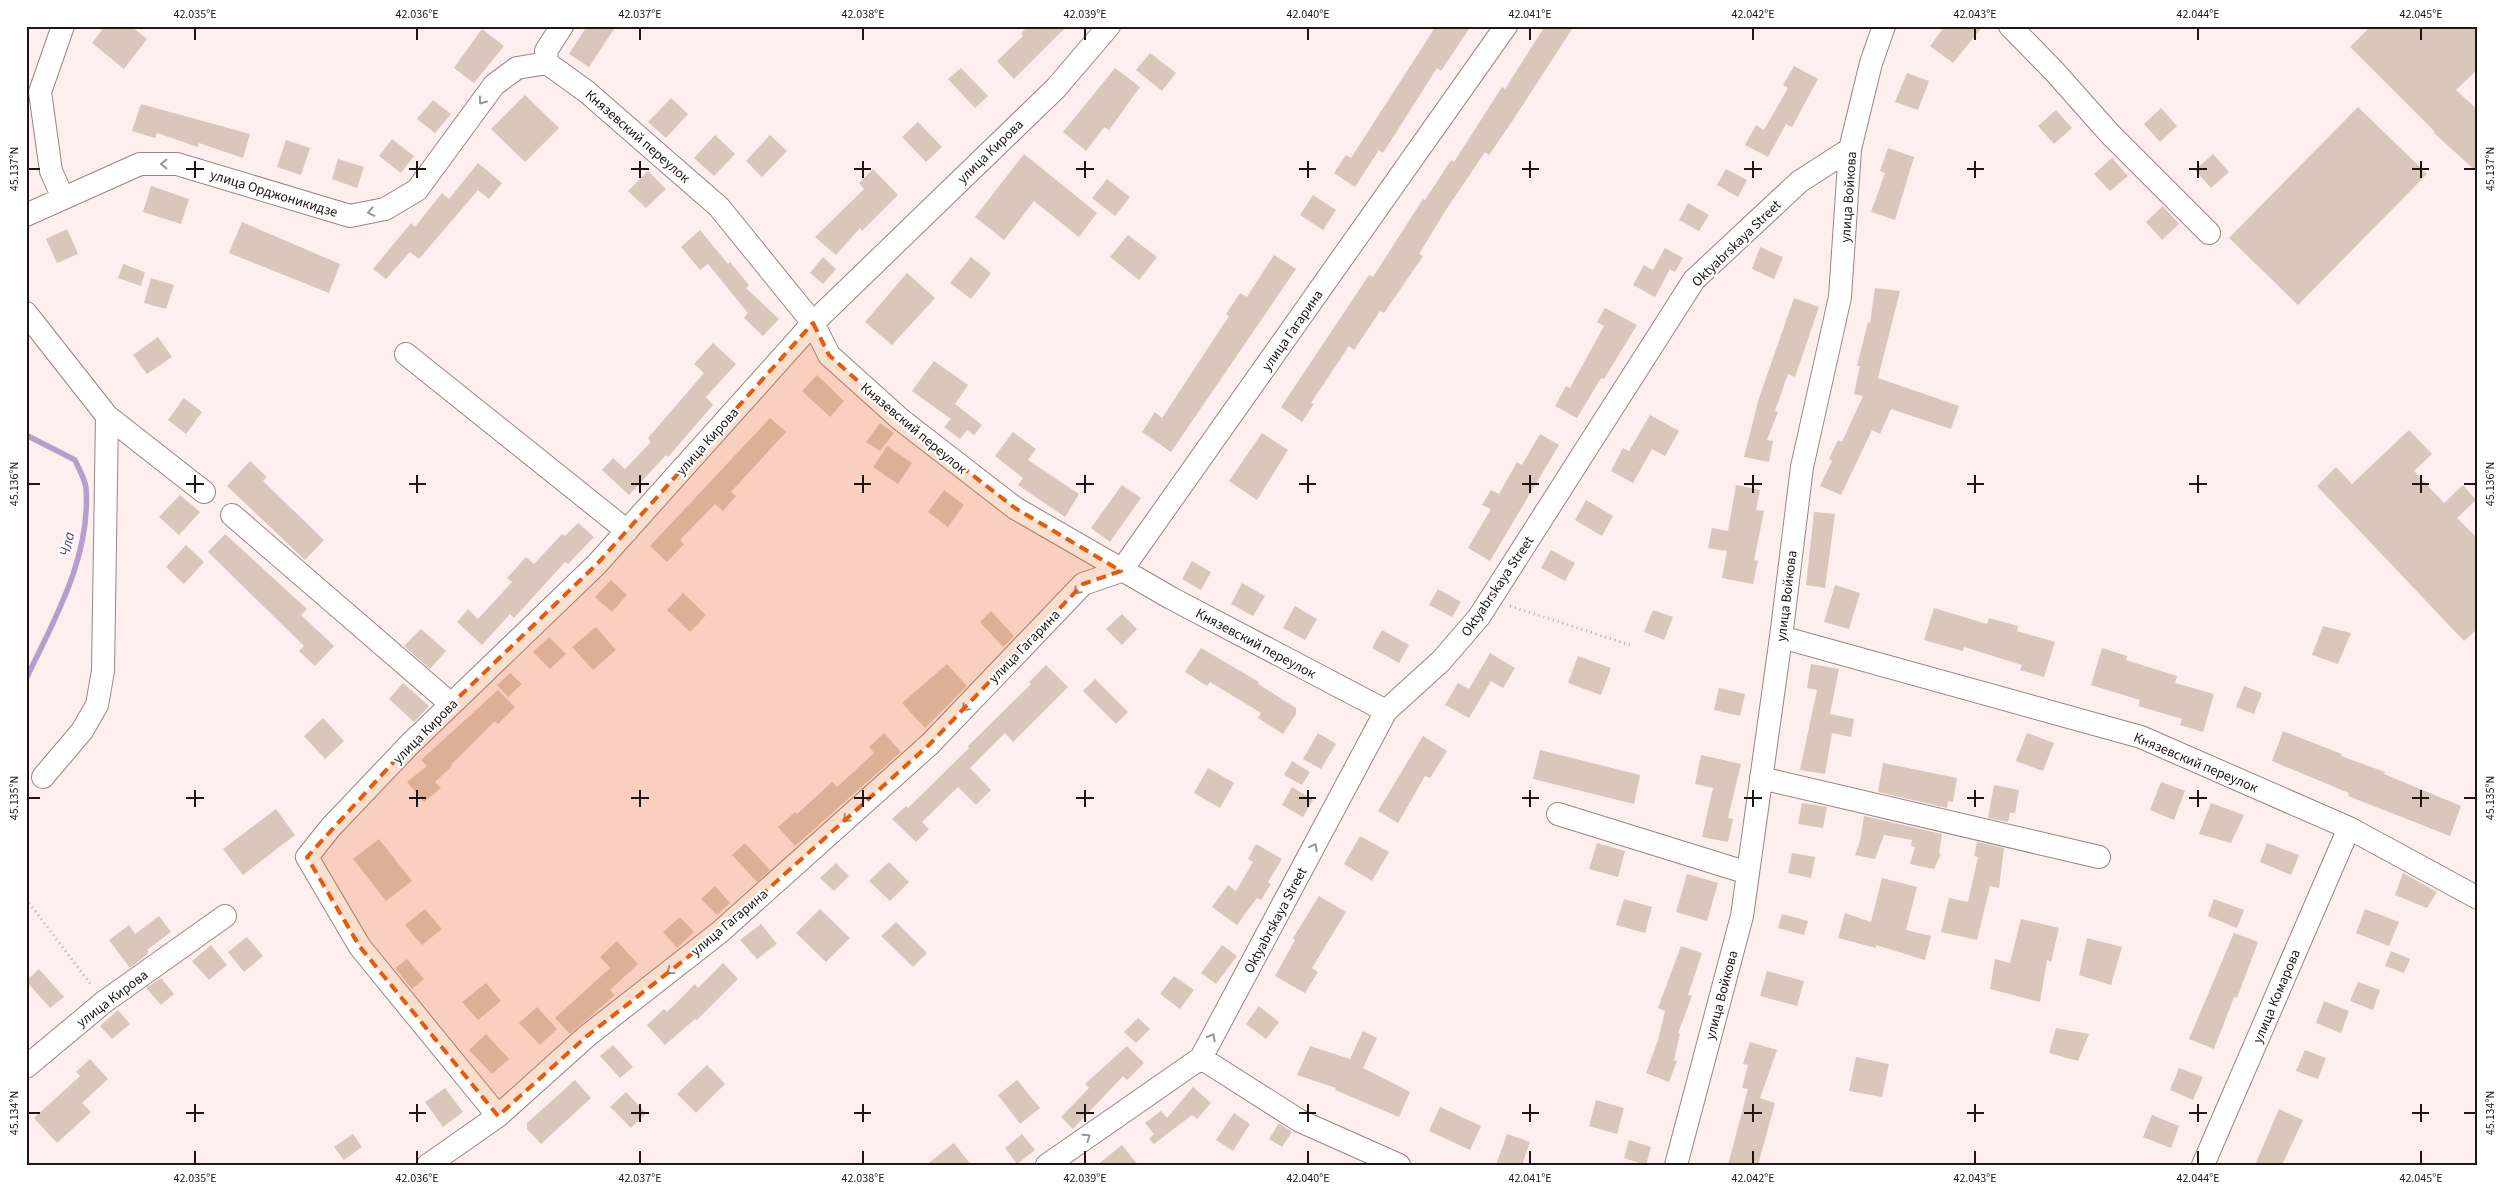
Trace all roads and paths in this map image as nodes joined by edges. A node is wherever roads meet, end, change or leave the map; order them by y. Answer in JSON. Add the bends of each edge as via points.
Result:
{"nodes":[{"id":1,"x":63,"y":26,"type":"edge"},
{"id":2,"x":562,"y":26,"type":"edge"},
{"id":3,"x":1110,"y":26,"type":"edge"},
{"id":4,"x":1506,"y":26,"type":"edge"},
{"id":5,"x":1884,"y":26,"type":"edge"},
{"id":6,"x":2010,"y":26,"type":"edge"},
{"id":7,"x":547,"y":63,"type":"junction"},
{"id":8,"x":1850,"y":149,"type":"junction"},
{"id":9,"x":63,"y":198,"type":"junction"},
{"id":10,"x":26,"y":215,"type":"edge"},
{"id":11,"x":2209,"y":233,"type":"dead end"},
{"id":12,"x":26,"y":313,"type":"edge"},
{"id":13,"x":813,"y":323,"type":"junction"},
{"id":14,"x":406,"y":354,"type":"dead end"},
{"id":15,"x":107,"y":416,"type":"junction"},
{"id":16,"x":204,"y":492,"type":"dead end"},
{"id":17,"x":232,"y":515,"type":"dead end"},
{"id":18,"x":627,"y":531,"type":"junction"},
{"id":19,"x":1121,"y":571,"type":"junction"},
{"id":20,"x":1490,"y":599,"type":"junction"},
{"id":21,"x":1781,"y":637,"type":"junction"},
{"id":22,"x":1630,"y":645,"type":"dead end"},
{"id":23,"x":451,"y":704,"type":"junction"},
{"id":24,"x":1386,"y":711,"type":"junction"},
{"id":25,"x":43,"y":777,"type":"dead end"},
{"id":26,"x":1762,"y":778,"type":"junction"},
{"id":27,"x":1558,"y":814,"type":"dead end"},
{"id":28,"x":2349,"y":828,"type":"junction"},
{"id":29,"x":2099,"y":857,"type":"dead end"},
{"id":30,"x":1748,"y":873,"type":"junction"},
{"id":31,"x":2478,"y":898,"type":"edge"},
{"id":32,"x":26,"y":899,"type":"edge"},
{"id":33,"x":225,"y":916,"type":"dead end"},
{"id":34,"x":104,"y":1002,"type":"junction"},
{"id":35,"x":1201,"y":1058,"type":"junction"},
{"id":36,"x":26,"y":1067,"type":"edge"},
{"id":37,"x":498,"y":1116,"type":"junction"},
{"id":38,"x":428,"y":1165,"type":"edge"},
{"id":39,"x":1047,"y":1165,"type":"edge"},
{"id":40,"x":1399,"y":1165,"type":"edge"},
{"id":41,"x":1676,"y":1165,"type":"edge"},
{"id":42,"x":2203,"y":1165,"type":"edge"}],
"edges":[{"from":1,"to":9,"type":"street","via":[[40,92],[51,171]]},
{"from":2,"to":7,"type":"street","via":[[546,51]]},
{"from":3,"to":13,"type":"street","name":"улица Кирова","via":[[1056,88]]},
{"from":4,"to":19,"type":"street","name":"улица Гагарина"},
{"from":5,"to":8,"type":"street","name":"улица Войкова"},
{"from":6,"to":11,"type":"street","via":[[2110,134]]},
{"from":7,"to":9,"type":"street","name":"улица Орджоникидзе","one_way":true,"via":[[517,68],[494,84],[418,190],[385,209],[350,216],[177,164],[140,164]]},
{"from":7,"to":13,"type":"street","name":"Князевский переулок","via":[[587,92],[719,206]]},
{"from":8,"to":20,"type":"street","name":"Oktyabrskaya Street","via":[[1799,182],[1694,280]]},
{"from":8,"to":21,"type":"street","name":"улица Войкова","via":[[1840,297],[1802,467]]},
{"from":9,"to":10,"type":"street","name":"улица Орджоникидзе"},
{"from":12,"to":15,"type":"street"},
{"from":13,"to":18,"type":"street","name":"улица Кирова"},
{"from":13,"to":19,"type":"street","name":"Князевский переулок","via":[[829,355],[900,419],[1015,508]]},
{"from":14,"to":18,"type":"street"},
{"from":15,"to":16,"type":"street"},
{"from":15,"to":25,"type":"street","via":[[103,671],[96,705],[82,731]]},
{"from":17,"to":23,"type":"street"},
{"from":18,"to":23,"type":"street","name":"улица Кирова","via":[[598,564]]},
{"from":19,"to":24,"type":"street","name":"Князевский переулок"},
{"from":19,"to":37,"type":"street","name":"улица Гагарина","one_way":true,"via":[[1083,584],[930,744],[720,932],[588,1036]]},
{"from":20,"to":22,"type":"path"},
{"from":20,"to":24,"type":"street","name":"Oktyabrskaya Street","via":[[1442,661]]},
{"from":21,"to":26,"type":"street","name":"улица Войкова"},
{"from":21,"to":28,"type":"street","name":"Князевский переулок","via":[[2141,737]]},
{"from":23,"to":37,"type":"street","name":"улица Кирова","via":[[331,827],[307,857],[360,947]]},
{"from":35,"to":24,"type":"street","name":"Oktyabrskaya Street","one_way":true},
{"from":26,"to":29,"type":"street"},
{"from":26,"to":30,"type":"street","name":"улица Войкова"},
{"from":27,"to":30,"type":"street"},
{"from":28,"to":31,"type":"street","name":"Князевский переулок"},
{"from":28,"to":42,"type":"street","name":"улица Комарова"},
{"from":30,"to":41,"type":"street","name":"улица Войкова","via":[[1742,916]]},
{"from":32,"to":34,"type":"path"},
{"from":33,"to":34,"type":"street","name":"улица Кирова"},
{"from":34,"to":36,"type":"street","name":"улица Кирова"},
{"from":39,"to":35,"type":"street","name":"Oktyabrskaya Street","one_way":true},
{"from":35,"to":40,"type":"street","via":[[1300,1121]]},
{"from":37,"to":38,"type":"street","name":"улица Гагарина"}]}
